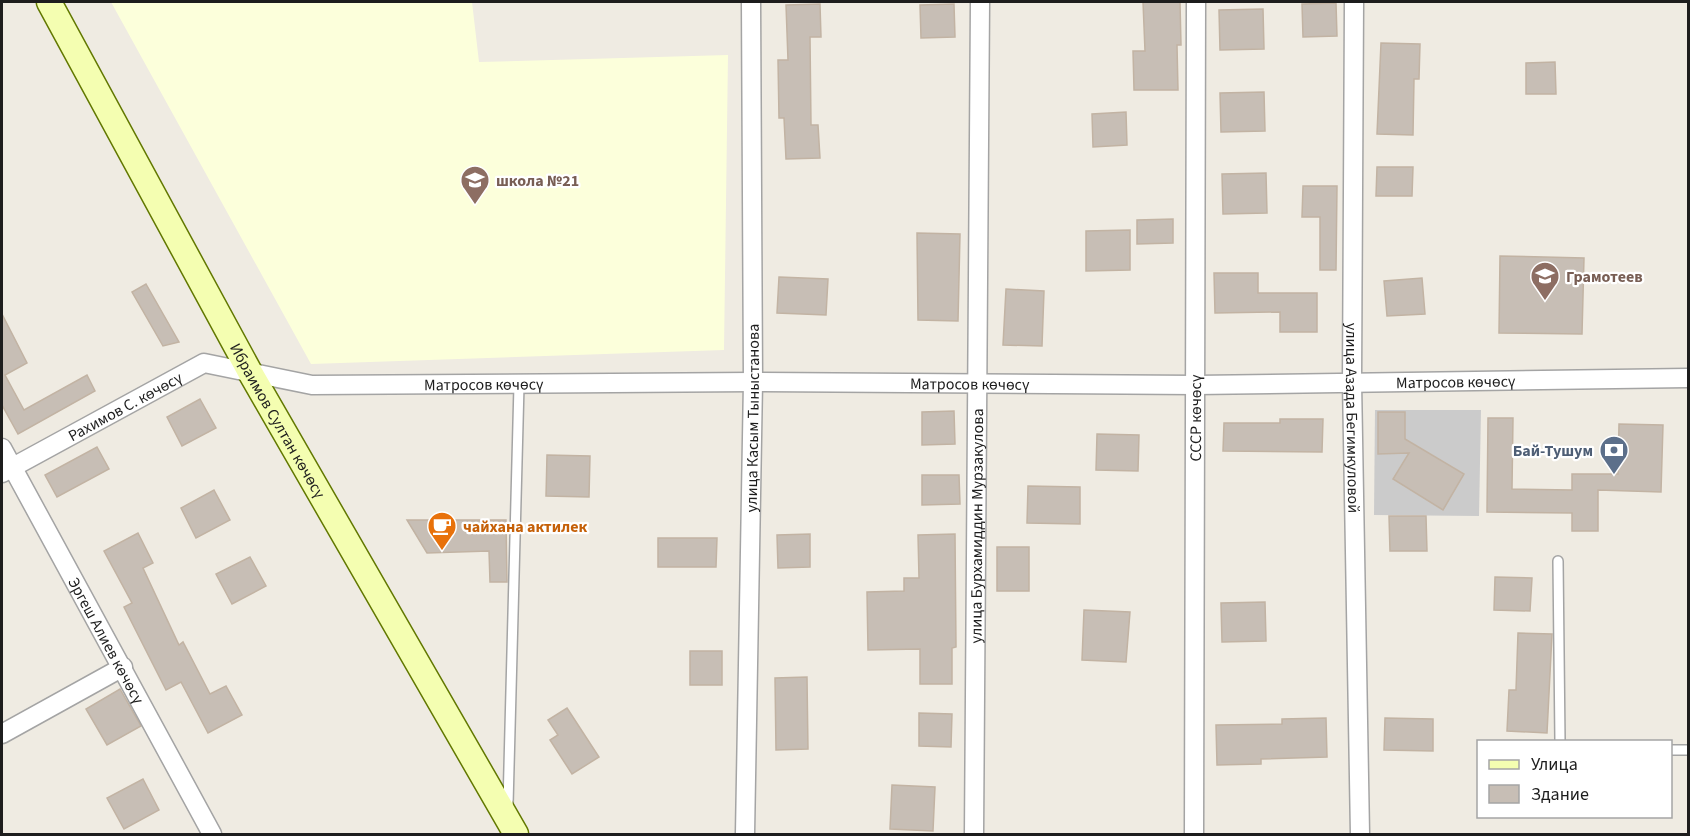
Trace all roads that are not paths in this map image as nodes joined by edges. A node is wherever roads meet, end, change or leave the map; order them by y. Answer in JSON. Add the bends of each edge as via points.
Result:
{"nodes":[{"id":1,"x":49,"y":2,"type":"edge"},
{"id":2,"x":751,"y":2,"type":"edge"},
{"id":3,"x":980,"y":2,"type":"edge"},
{"id":4,"x":1196,"y":2,"type":"edge"},
{"id":5,"x":1354,"y":2,"type":"edge"},
{"id":6,"x":251,"y":374,"type":"junction"},
{"id":7,"x":1689,"y":378,"type":"edge"},
{"id":8,"x":753,"y":382,"type":"junction"},
{"id":9,"x":1352,"y":382,"type":"junction"},
{"id":10,"x":978,"y":384,"type":"junction"},
{"id":11,"x":519,"y":385,"type":"junction"},
{"id":12,"x":1196,"y":385,"type":"junction"},
{"id":13,"x":2,"y":448,"type":"edge"},
{"id":14,"x":7,"y":470,"type":"edge"},
{"id":15,"x":1558,"y":561,"type":"dead end"},
{"id":16,"x":123,"y":667,"type":"junction"},
{"id":17,"x":2,"y":734,"type":"edge"},
{"id":18,"x":1560,"y":740,"type":"edge"},
{"id":19,"x":1672,"y":750,"type":"edge"},
{"id":20,"x":1689,"y":750,"type":"edge"},
{"id":21,"x":512,"y":826,"type":"edge"},
{"id":22,"x":212,"y":834,"type":"edge"},
{"id":23,"x":745,"y":834,"type":"edge"},
{"id":24,"x":974,"y":834,"type":"edge"},
{"id":25,"x":1194,"y":834,"type":"edge"},
{"id":26,"x":1360,"y":834,"type":"edge"}],
"edges":[{"from":1,"to":6,"type":"main road","name":"Ибраимов Султан көчөсү"},
{"from":2,"to":8,"type":"street","name":"улица Касым Тыныстанова"},
{"from":3,"to":10,"type":"street","name":"улица Бурхамиддин Мурзакулова"},
{"from":4,"to":12,"type":"street","name":"СССР көчөсү"},
{"from":5,"to":9,"type":"street","name":"улица Азада Бегимкуловой"},
{"from":6,"to":11,"type":"street","name":"Матросов көчөсү","via":[[312,385]]},
{"from":6,"to":14,"type":"street","name":"Рахимов С. көчөсү","via":[[204,363]]},
{"from":6,"to":21,"type":"main road","name":"Ибраимов Султан көчөсү"},
{"from":7,"to":9,"type":"street","name":"Матросов көчөсү"},
{"from":8,"to":10,"type":"street","name":"Матросов көчөсү"},
{"from":8,"to":11,"type":"street","name":"Матросов көчөсү"},
{"from":8,"to":23,"type":"street","name":"улица Касым Тыныстанова"},
{"from":9,"to":12,"type":"street","name":"Матросов көчөсү"},
{"from":9,"to":26,"type":"street","name":"улица Азада Бегимкуловой"},
{"from":10,"to":12,"type":"street","name":"Матросов көчөсү"},
{"from":10,"to":24,"type":"street","name":"улица Бурхамиддин Мурзакулова"},
{"from":11,"to":21,"type":"lane"},
{"from":12,"to":25,"type":"street","name":"СССР көчөсү"},
{"from":13,"to":14,"type":"street","name":"Эргеш Алиев көчөсү"},
{"from":14,"to":16,"type":"street","name":"Эргеш Алиев көчөсү"},
{"from":15,"to":18,"type":"lane"},
{"from":16,"to":17,"type":"street"},
{"from":16,"to":22,"type":"street","name":"Эргеш Алиев көчөсү"},
{"from":19,"to":20,"type":"lane"}]}
